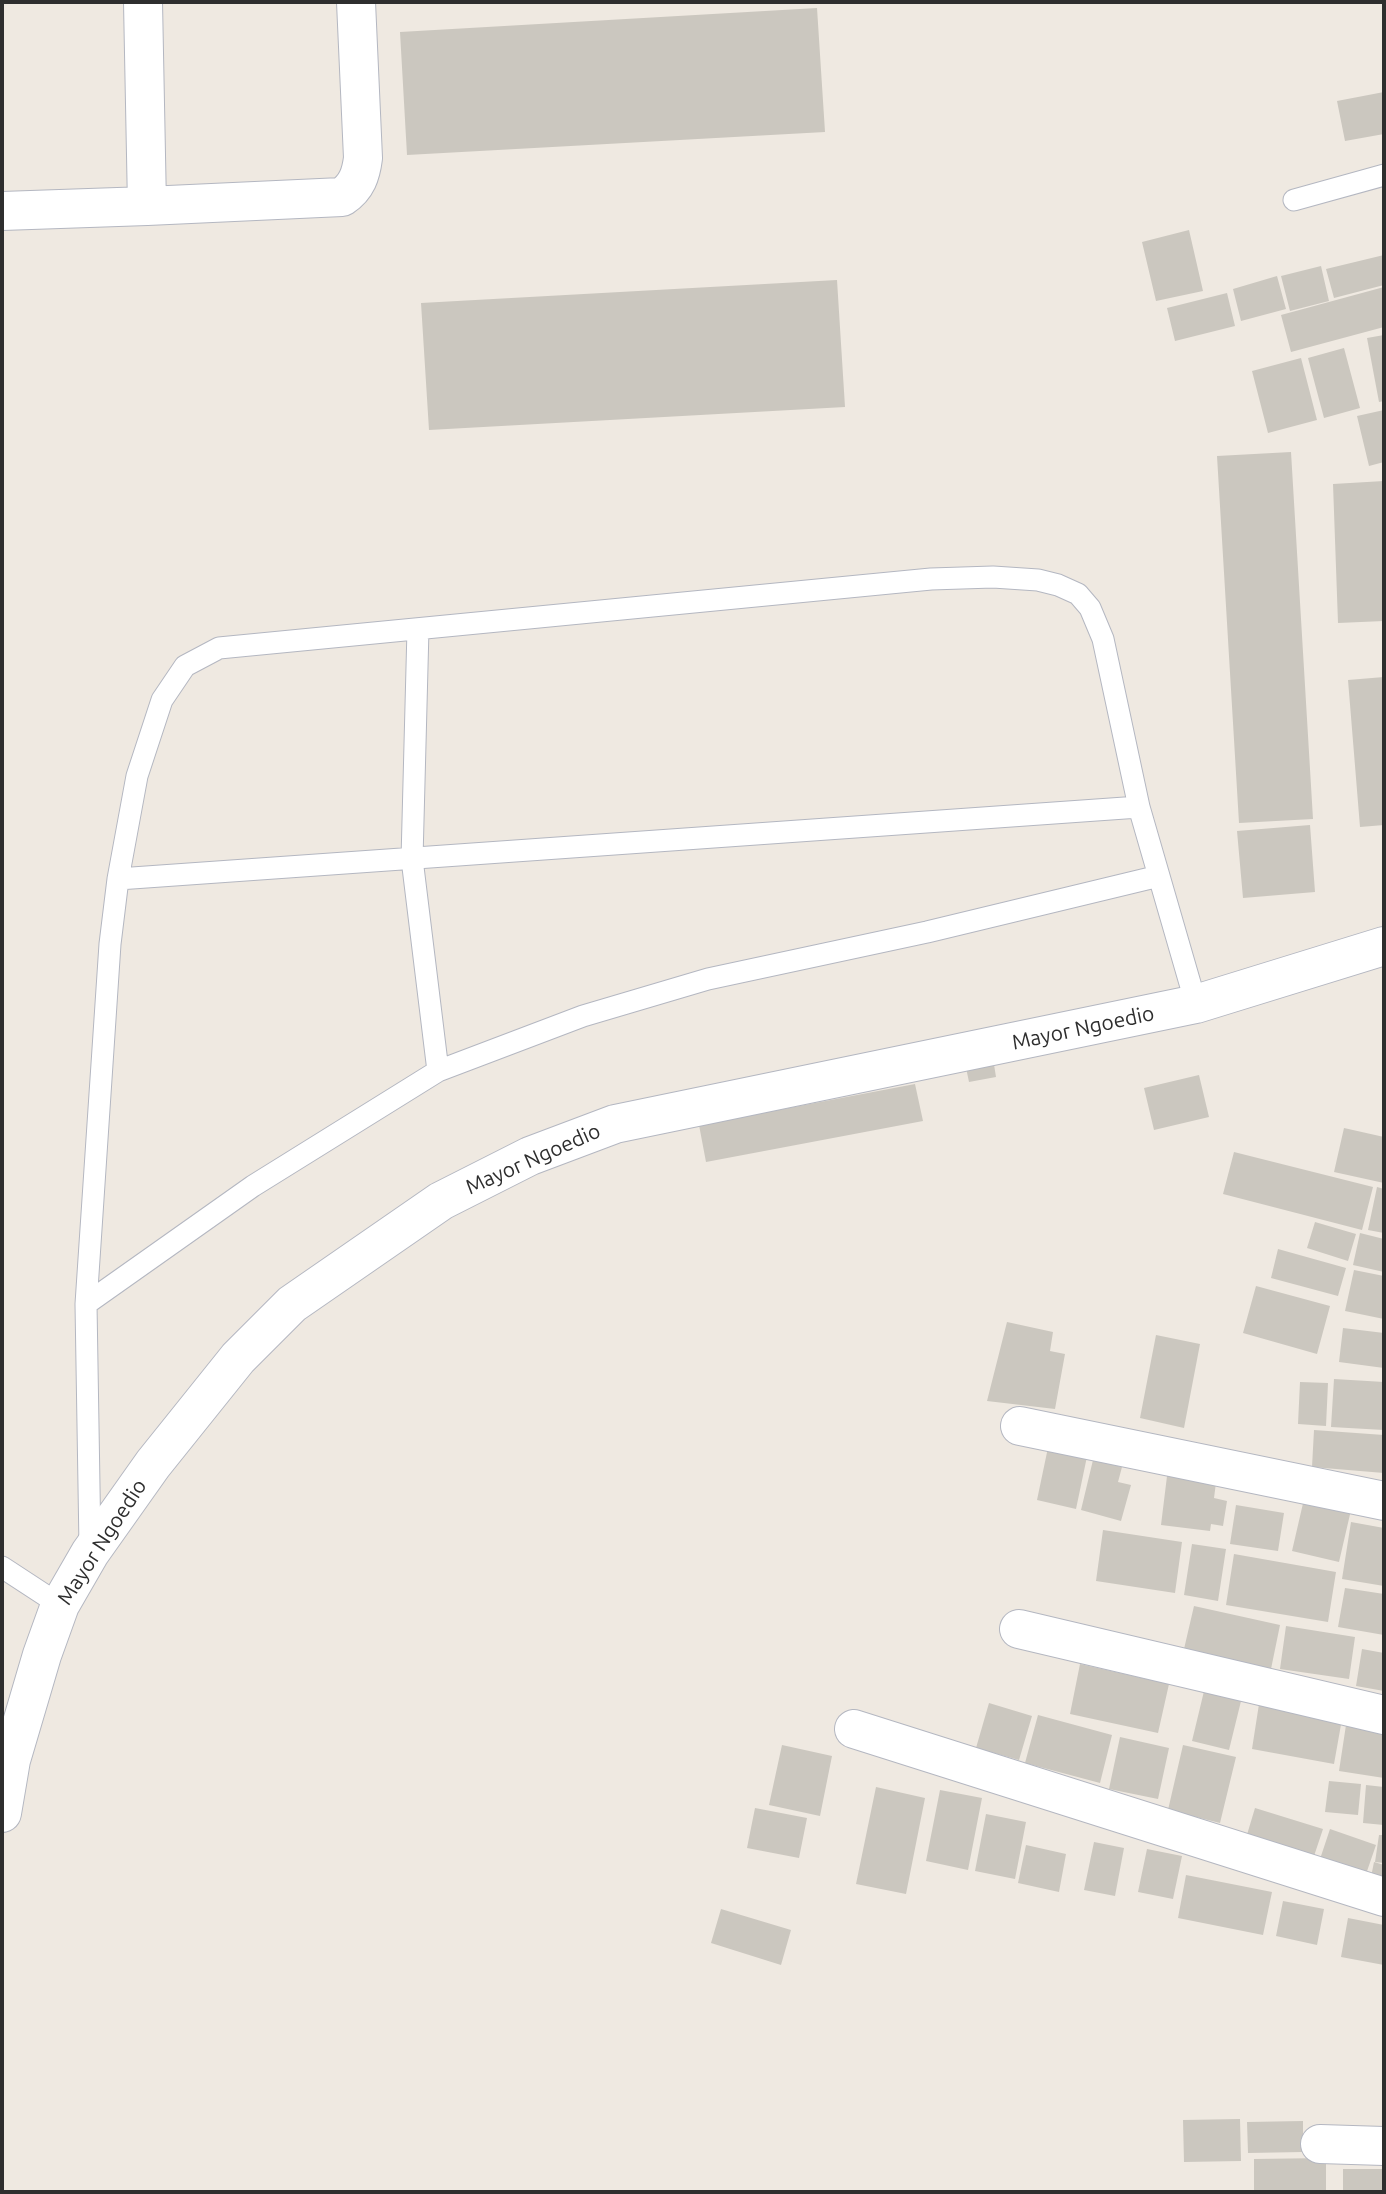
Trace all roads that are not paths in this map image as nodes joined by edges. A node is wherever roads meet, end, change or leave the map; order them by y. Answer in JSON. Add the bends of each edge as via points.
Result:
{"nodes":[{"id":1,"x":143,"y":2,"type":"edge"},
{"id":2,"x":356,"y":2,"type":"edge"},
{"id":3,"x":1384,"y":175,"type":"edge"},
{"id":4,"x":1294,"y":200,"type":"dead end"},
{"id":5,"x":147,"y":206,"type":"junction"},
{"id":6,"x":2,"y":211,"type":"edge"},
{"id":7,"x":418,"y":629,"type":"junction"},
{"id":8,"x":1139,"y":807,"type":"junction"},
{"id":9,"x":412,"y":859,"type":"junction"},
{"id":10,"x":1159,"y":876,"type":"junction"},
{"id":11,"x":118,"y":879,"type":"junction"},
{"id":12,"x":1384,"y":946,"type":"edge"},
{"id":13,"x":1196,"y":1004,"type":"junction"},
{"id":14,"x":438,"y":1072,"type":"junction"},
{"id":15,"x":86,"y":1304,"type":"junction"},
{"id":16,"x":1020,"y":1426,"type":"dead end"},
{"id":17,"x":1384,"y":1501,"type":"edge"},
{"id":18,"x":90,"y":1553,"type":"junction"},
{"id":19,"x":2,"y":1567,"type":"edge"},
{"id":20,"x":60,"y":1605,"type":"junction"},
{"id":21,"x":1019,"y":1629,"type":"dead end"},
{"id":22,"x":1384,"y":1715,"type":"edge"},
{"id":23,"x":854,"y":1729,"type":"dead end"},
{"id":24,"x":2,"y":1813,"type":"edge"},
{"id":25,"x":1384,"y":1897,"type":"edge"},
{"id":26,"x":1320,"y":2144,"type":"dead end"},
{"id":27,"x":1384,"y":2146,"type":"edge"}],
"edges":[{"from":1,"to":5,"type":"street"},
{"from":2,"to":5,"type":"street","via":[[363,158],[361,172],[348,192],[342,197]]},
{"from":3,"to":4,"type":"lane"},
{"from":5,"to":6,"type":"street"},
{"from":7,"to":8,"type":"lane","via":[[931,579],[993,577],[1058,584],[1078,594],[1090,608],[1103,639]]},
{"from":7,"to":9,"type":"lane"},
{"from":7,"to":11,"type":"lane","via":[[219,648],[185,666],[162,700],[152,726],[137,776]]},
{"from":8,"to":9,"type":"lane"},
{"from":8,"to":10,"type":"lane"},
{"from":9,"to":11,"type":"lane"},
{"from":9,"to":14,"type":"lane"},
{"from":10,"to":13,"type":"lane"},
{"from":10,"to":14,"type":"lane","via":[[708,979],[583,1016]]},
{"from":11,"to":15,"type":"lane"},
{"from":12,"to":13,"type":"street","name":"Mayor Ngoedio"},
{"from":13,"to":18,"type":"street","name":"Mayor Ngoedio","via":[[615,1124],[530,1156],[441,1201],[292,1304],[230,1368]]},
{"from":14,"to":15,"type":"lane","via":[[253,1186]]},
{"from":15,"to":18,"type":"lane"},
{"from":16,"to":17,"type":"street"},
{"from":18,"to":20,"type":"street","name":"Mayor Ngoedio"},
{"from":19,"to":20,"type":"lane"},
{"from":20,"to":24,"type":"street","name":"Mayor Ngoedio","via":[[11,1760]]},
{"from":21,"to":22,"type":"street"},
{"from":23,"to":25,"type":"street"},
{"from":26,"to":27,"type":"street"}]}
